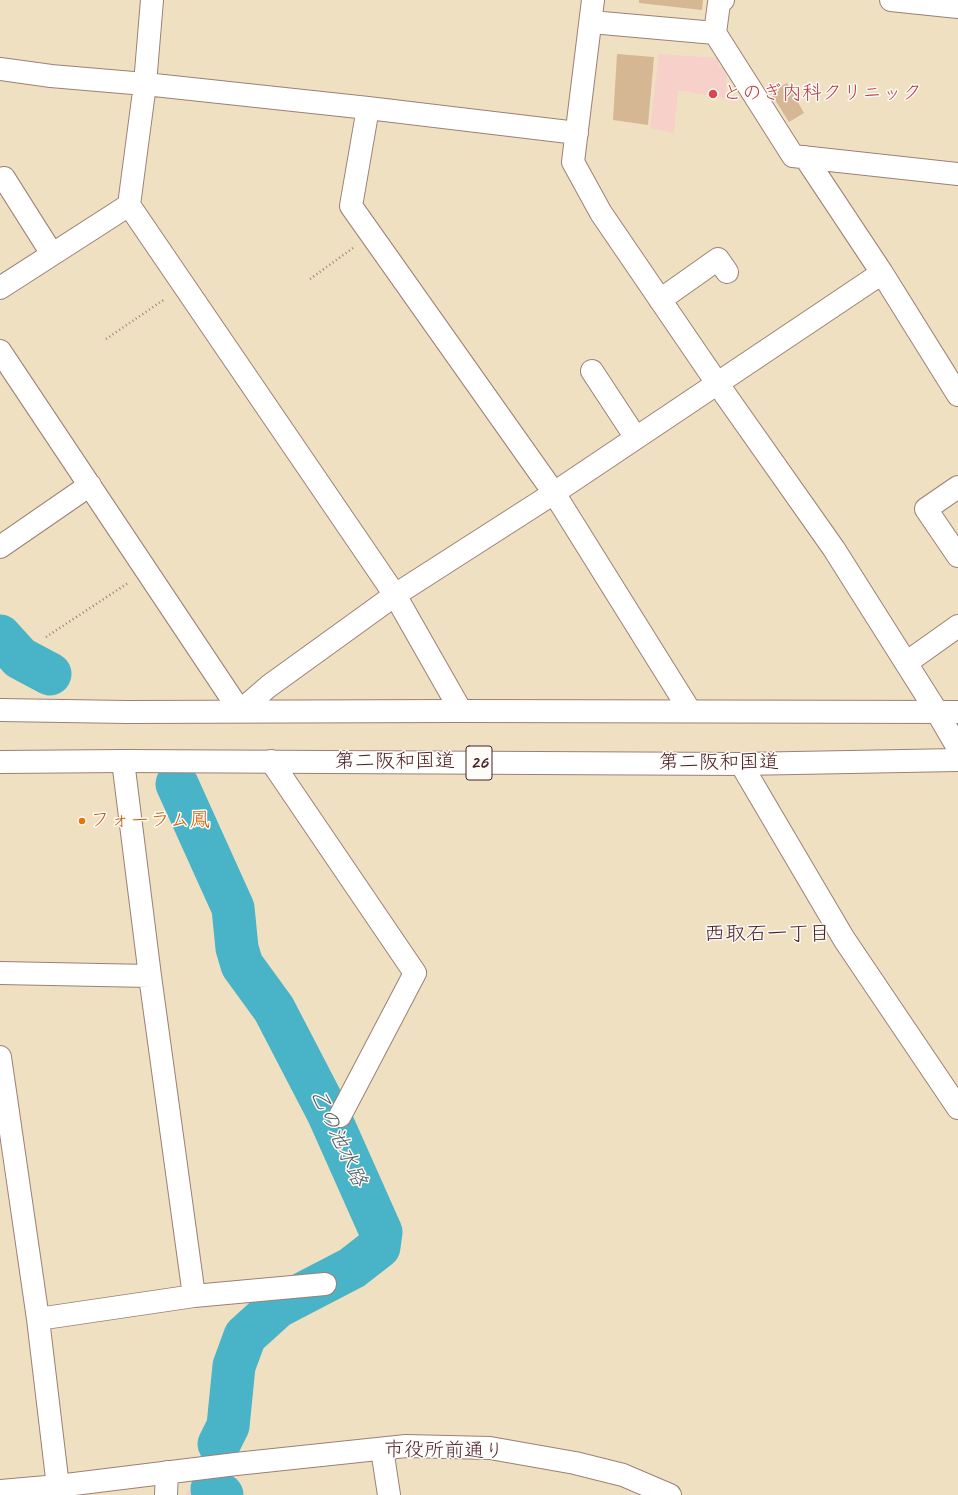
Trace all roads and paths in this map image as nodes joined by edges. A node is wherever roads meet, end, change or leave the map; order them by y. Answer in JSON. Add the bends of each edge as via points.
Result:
{"nodes":[{"id":1,"x":152,"y":0,"type":"edge"},
{"id":2,"x":593,"y":0,"type":"edge"},
{"id":3,"x":723,"y":0,"type":"edge"},
{"id":4,"x":891,"y":0,"type":"edge"},
{"id":5,"x":958,"y":7,"type":"edge"},
{"id":6,"x":591,"y":22,"type":"junction"},
{"id":7,"x":715,"y":33,"type":"junction"},
{"id":8,"x":0,"y":69,"type":"edge"},
{"id":9,"x":145,"y":84,"type":"junction"},
{"id":10,"x":368,"y":108,"type":"junction"},
{"id":11,"x":577,"y":133,"type":"junction"},
{"id":12,"x":805,"y":157,"type":"junction"},
{"id":13,"x":958,"y":174,"type":"edge"},
{"id":14,"x":4,"y":178,"type":"dead end"},
{"id":15,"x":129,"y":205,"type":"junction"},
{"id":16,"x":372,"y":235,"type":"junction"},
{"id":17,"x":52,"y":254,"type":"junction"},
{"id":18,"x":718,"y":259,"type":"dead end"},
{"id":19,"x":882,"y":273,"type":"junction"},
{"id":20,"x":310,"y":279,"type":"dead end"},
{"id":21,"x":184,"y":286,"type":"junction"},
{"id":22,"x":0,"y":288,"type":"edge"},
{"id":23,"x":660,"y":300,"type":"junction"},
{"id":24,"x":106,"y":339,"type":"dead end"},
{"id":25,"x":0,"y":351,"type":"edge"},
{"id":26,"x":592,"y":371,"type":"dead end"},
{"id":27,"x":717,"y":384,"type":"junction"},
{"id":28,"x":958,"y":395,"type":"edge"},
{"id":29,"x":636,"y":438,"type":"junction"},
{"id":30,"x":90,"y":485,"type":"junction"},
{"id":31,"x":958,"y":487,"type":"edge"},
{"id":32,"x":554,"y":493,"type":"junction"},
{"id":33,"x":0,"y":547,"type":"edge"},
{"id":34,"x":958,"y":556,"type":"edge"},
{"id":35,"x":146,"y":571,"type":"junction"},
{"id":36,"x":396,"y":595,"type":"junction"},
{"id":37,"x":958,"y":626,"type":"edge"},
{"id":38,"x":46,"y":637,"type":"dead end"},
{"id":39,"x":906,"y":663,"type":"junction"},
{"id":40,"x":0,"y":710,"type":"edge"},
{"id":41,"x":240,"y":711,"type":"junction"},
{"id":42,"x":461,"y":711,"type":"junction"},
{"id":43,"x":690,"y":711,"type":"junction"},
{"id":44,"x":948,"y":712,"type":"edge"},
{"id":45,"x":958,"y":748,"type":"edge"},
{"id":46,"x":958,"y":760,"type":"edge"},
{"id":47,"x":123,"y":761,"type":"junction"},
{"id":48,"x":271,"y":761,"type":"junction"},
{"id":49,"x":0,"y":762,"type":"edge"},
{"id":50,"x":742,"y":764,"type":"junction"},
{"id":51,"x":0,"y":973,"type":"edge"},
{"id":52,"x":150,"y":976,"type":"junction"},
{"id":53,"x":0,"y":1057,"type":"edge"},
{"id":54,"x":958,"y":1108,"type":"edge"},
{"id":55,"x":340,"y":1116,"type":"dead end"},
{"id":56,"x":325,"y":1284,"type":"dead end"},
{"id":57,"x":194,"y":1296,"type":"junction"},
{"id":58,"x":38,"y":1319,"type":"junction"},
{"id":59,"x":382,"y":1449,"type":"junction"},
{"id":60,"x":167,"y":1472,"type":"junction"},
{"id":61,"x":58,"y":1490,"type":"edge"},
{"id":62,"x":0,"y":1491,"type":"edge"},
{"id":63,"x":166,"y":1495,"type":"edge"},
{"id":64,"x":389,"y":1495,"type":"edge"},
{"id":65,"x":669,"y":1495,"type":"edge"}],
"edges":[{"from":1,"to":9,"type":"main road"},
{"from":2,"to":6,"type":"main road"},
{"from":3,"to":7,"type":"main road","via":[[719,3]]},
{"from":4,"to":5,"type":"main road"},
{"from":6,"to":7,"type":"main road"},
{"from":6,"to":11,"type":"main road"},
{"from":7,"to":12,"type":"main road","via":[[793,156]]},
{"from":8,"to":9,"type":"main road"},
{"from":9,"to":10,"type":"main road"},
{"from":9,"to":15,"type":"main road"},
{"from":10,"to":11,"type":"main road"},
{"from":10,"to":16,"type":"main road","via":[[351,206]]},
{"from":11,"to":23,"type":"main road","via":[[573,162],[601,213]]},
{"from":12,"to":13,"type":"main road"},
{"from":12,"to":19,"type":"main road"},
{"from":14,"to":17,"type":"main road"},
{"from":15,"to":17,"type":"main road"},
{"from":15,"to":21,"type":"main road"},
{"from":16,"to":20,"type":"path"},
{"from":16,"to":32,"type":"main road"},
{"from":17,"to":22,"type":"main road"},
{"from":18,"to":23,"type":"main road"},
{"from":19,"to":27,"type":"main road"},
{"from":19,"to":28,"type":"main road"},
{"from":21,"to":24,"type":"path"},
{"from":21,"to":36,"type":"main road"},
{"from":23,"to":27,"type":"main road"},
{"from":25,"to":30,"type":"main road"},
{"from":26,"to":29,"type":"main road"},
{"from":27,"to":29,"type":"main road"},
{"from":27,"to":39,"type":"main road","via":[[834,549]]},
{"from":29,"to":32,"type":"main road"},
{"from":30,"to":33,"type":"main road"},
{"from":30,"to":35,"type":"main road"},
{"from":31,"to":34,"type":"main road","via":[[926,509]]},
{"from":32,"to":36,"type":"main road"},
{"from":32,"to":43,"type":"main road"},
{"from":35,"to":38,"type":"path"},
{"from":35,"to":41,"type":"main road"},
{"from":36,"to":41,"type":"main road","via":[[268,686]]},
{"from":36,"to":42,"type":"main road"},
{"from":37,"to":39,"type":"main road"},
{"from":39,"to":44,"type":"main road"},
{"from":40,"to":41,"type":"main road"},
{"from":41,"to":42,"type":"main road"},
{"from":42,"to":43,"type":"main road"},
{"from":43,"to":44,"type":"main road"},
{"from":44,"to":45,"type":"main road"},
{"from":46,"to":50,"type":"main road","name":"第二阪和国道","number":"26"},
{"from":47,"to":48,"type":"main road","name":"第二阪和国道","number":"26"},
{"from":47,"to":49,"type":"main road","name":"第二阪和国道","number":"26"},
{"from":47,"to":52,"type":"main road"},
{"from":48,"to":50,"type":"main road","name":"第二阪和国道","number":"26"},
{"from":48,"to":55,"type":"main road","via":[[415,973]]},
{"from":50,"to":54,"type":"main road","via":[[844,939]]},
{"from":51,"to":52,"type":"main road"},
{"from":52,"to":57,"type":"main road"},
{"from":53,"to":58,"type":"main road"},
{"from":56,"to":57,"type":"main road"},
{"from":57,"to":58,"type":"main road"},
{"from":58,"to":61,"type":"main road"},
{"from":59,"to":60,"type":"main road","name":"市役所前通り"},
{"from":59,"to":64,"type":"main road"},
{"from":59,"to":65,"type":"main road","name":"市役所前通り","via":[[406,1446],[490,1448],[575,1463],[623,1475]]},
{"from":60,"to":61,"type":"main road","name":"市役所前通り"},
{"from":60,"to":63,"type":"main road"},
{"from":61,"to":62,"type":"main road","name":"市役所前通り"}]}
